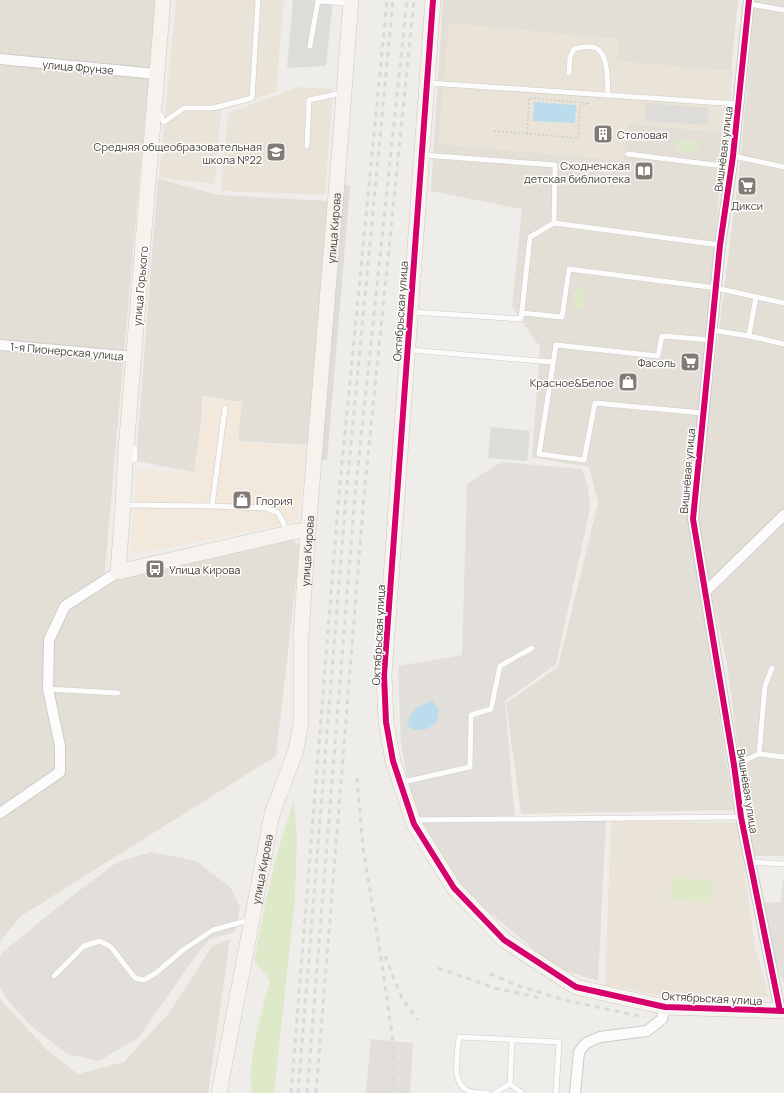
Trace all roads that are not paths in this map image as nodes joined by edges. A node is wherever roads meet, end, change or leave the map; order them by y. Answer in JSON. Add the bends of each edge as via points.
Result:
{"nodes":[{"id":1,"x":163,"y":0,"type":"edge"},
{"id":2,"x":258,"y":0,"type":"edge"},
{"id":3,"x":433,"y":0,"type":"edge"},
{"id":4,"x":350,"y":2,"type":"edge"},
{"id":5,"x":749,"y":2,"type":"edge"},
{"id":6,"x":784,"y":10,"type":"edge"},
{"id":7,"x":310,"y":46,"type":"dead end"},
{"id":8,"x":0,"y":59,"type":"edge"},
{"id":9,"x":569,"y":73,"type":"dead end"},
{"id":10,"x":156,"y":74,"type":"junction"},
{"id":11,"x":426,"y":83,"type":"junction"},
{"id":12,"x":344,"y":92,"type":"junction"},
{"id":13,"x":608,"y":95,"type":"junction"},
{"id":14,"x":738,"y":104,"type":"junction"},
{"id":15,"x":153,"y":112,"type":"junction"},
{"id":16,"x":307,"y":146,"type":"dead end"},
{"id":17,"x":628,"y":154,"type":"dead end"},
{"id":18,"x":421,"y":155,"type":"junction"},
{"id":19,"x":733,"y":156,"type":"junction"},
{"id":20,"x":731,"y":167,"type":"junction"},
{"id":21,"x":784,"y":167,"type":"edge"},
{"id":22,"x":554,"y":223,"type":"junction"},
{"id":23,"x":720,"y":246,"type":"junction"},
{"id":24,"x":716,"y":288,"type":"junction"},
{"id":25,"x":756,"y":297,"type":"junction"},
{"id":26,"x":784,"y":303,"type":"edge"},
{"id":27,"x":410,"y":312,"type":"junction"},
{"id":28,"x":522,"y":313,"type":"junction"},
{"id":29,"x":712,"y":330,"type":"junction"},
{"id":30,"x":749,"y":336,"type":"junction"},
{"id":31,"x":711,"y":340,"type":"junction"},
{"id":32,"x":784,"y":344,"type":"edge"},
{"id":33,"x":0,"y":345,"type":"edge"},
{"id":34,"x":407,"y":350,"type":"junction"},
{"id":35,"x":134,"y":357,"type":"junction"},
{"id":36,"x":552,"y":362,"type":"junction"},
{"id":37,"x":225,"y":408,"type":"dead end"},
{"id":38,"x":703,"y":413,"type":"junction"},
{"id":39,"x":123,"y":505,"type":"junction"},
{"id":40,"x":212,"y":506,"type":"junction"},
{"id":41,"x":784,"y":514,"type":"edge"},
{"id":42,"x":308,"y":532,"type":"junction"},
{"id":43,"x":289,"y":533,"type":"junction"},
{"id":44,"x":118,"y":572,"type":"junction"},
{"id":45,"x":706,"y":592,"type":"junction"},
{"id":46,"x":532,"y":648,"type":"dead end"},
{"id":47,"x":772,"y":668,"type":"dead end"},
{"id":48,"x":48,"y":689,"type":"junction"},
{"id":49,"x":118,"y":693,"type":"dead end"},
{"id":50,"x":759,"y":754,"type":"junction"},
{"id":51,"x":784,"y":756,"type":"edge"},
{"id":52,"x":734,"y":765,"type":"junction"},
{"id":53,"x":399,"y":783,"type":"junction"},
{"id":54,"x":0,"y":813,"type":"edge"},
{"id":55,"x":741,"y":817,"type":"junction"},
{"id":56,"x":413,"y":820,"type":"junction"},
{"id":57,"x":749,"y":862,"type":"junction"},
{"id":58,"x":784,"y":864,"type":"edge"},
{"id":59,"x":252,"y":920,"type":"junction"},
{"id":60,"x":54,"y":976,"type":"dead end"},
{"id":61,"x":665,"y":1008,"type":"junction"},
{"id":62,"x":782,"y":1011,"type":"edge"},
{"id":63,"x":512,"y":1040,"type":"junction"},
{"id":64,"x":510,"y":1084,"type":"junction"},
{"id":65,"x":219,"y":1093,"type":"edge"},
{"id":66,"x":488,"y":1093,"type":"edge"},
{"id":67,"x":495,"y":1093,"type":"edge"},
{"id":68,"x":522,"y":1093,"type":"edge"},
{"id":69,"x":556,"y":1093,"type":"edge"},
{"id":70,"x":574,"y":1093,"type":"edge"}],
"edges":[{"from":1,"to":10,"type":"street","name":"улица Горького"},
{"from":2,"to":15,"type":"lane","via":[[252,98],[213,108],[184,108],[164,122],[159,113]]},
{"from":3,"to":11,"type":"street","name":"Октябрьская улица"},
{"from":4,"to":7,"type":"lane","via":[[318,1]]},
{"from":4,"to":12,"type":"street","name":"улица Кирова"},
{"from":5,"to":6,"type":"lane"},
{"from":5,"to":14,"type":"street","name":"Вишнёвая улица"},
{"from":8,"to":10,"type":"street","name":"улица Фрунзе"},
{"from":9,"to":13,"type":"lane","via":[[570,58],[574,49],[586,46],[596,48],[603,56],[607,69]]},
{"from":10,"to":15,"type":"street","name":"улица Горького"},
{"from":11,"to":13,"type":"lane"},
{"from":11,"to":18,"type":"street","name":"Октябрьская улица"},
{"from":12,"to":16,"type":"lane","via":[[309,100]]},
{"from":12,"to":42,"type":"street","name":"улица Кирова"},
{"from":13,"to":14,"type":"lane"},
{"from":14,"to":19,"type":"street","name":"Вишнёвая улица"},
{"from":15,"to":35,"type":"street","name":"улица Горького"},
{"from":17,"to":20,"type":"lane"},
{"from":18,"to":22,"type":"lane","via":[[555,165]]},
{"from":18,"to":27,"type":"street","name":"Октябрьская улица"},
{"from":19,"to":20,"type":"street","name":"Вишнёвая улица"},
{"from":19,"to":21,"type":"lane"},
{"from":20,"to":23,"type":"street","name":"Вишнёвая улица"},
{"from":22,"to":23,"type":"lane"},
{"from":22,"to":28,"type":"lane","via":[[530,237]]},
{"from":23,"to":24,"type":"street","name":"Вишнёвая улица"},
{"from":24,"to":25,"type":"lane"},
{"from":24,"to":28,"type":"lane","via":[[569,269],[562,317]]},
{"from":24,"to":29,"type":"street","name":"Вишнёвая улица"},
{"from":25,"to":26,"type":"lane"},
{"from":25,"to":30,"type":"lane"},
{"from":27,"to":28,"type":"lane","via":[[521,318]]},
{"from":27,"to":34,"type":"street","name":"Октябрьская улица"},
{"from":29,"to":30,"type":"lane"},
{"from":29,"to":31,"type":"street","name":"Вишнёвая улица"},
{"from":30,"to":32,"type":"lane"},
{"from":31,"to":36,"type":"lane","via":[[662,336],[658,356],[556,345]]},
{"from":31,"to":38,"type":"street","name":"Вишнёвая улица"},
{"from":33,"to":35,"type":"street","name":"1-я Пионерская улица"},
{"from":34,"to":36,"type":"lane"},
{"from":34,"to":53,"type":"street","name":"Октябрьская улица","via":[[384,675],[386,722]]},
{"from":35,"to":39,"type":"street","name":"улица Горького"},
{"from":36,"to":38,"type":"lane","via":[[538,454],[584,460],[594,403]]},
{"from":37,"to":40,"type":"lane"},
{"from":38,"to":45,"type":"street","name":"Вишнёвая улица","via":[[693,520]]},
{"from":39,"to":40,"type":"lane"},
{"from":39,"to":44,"type":"street","name":"улица Горького"},
{"from":40,"to":43,"type":"lane","via":[[266,508],[278,513]]},
{"from":41,"to":45,"type":"street"},
{"from":42,"to":43,"type":"street"},
{"from":42,"to":59,"type":"street","name":"улица Кирова","via":[[301,634],[301,722],[296,750],[272,814]]},
{"from":43,"to":44,"type":"street"},
{"from":44,"to":48,"type":"street","via":[[65,606],[49,640]]},
{"from":45,"to":52,"type":"street","name":"Вишнёвая улица"},
{"from":46,"to":53,"type":"lane","via":[[500,666],[491,709],[472,715],[470,767]]},
{"from":47,"to":50,"type":"lane","via":[[765,686]]},
{"from":48,"to":49,"type":"lane"},
{"from":48,"to":54,"type":"street","via":[[60,746],[60,772]]},
{"from":50,"to":51,"type":"lane"},
{"from":50,"to":52,"type":"lane"},
{"from":52,"to":55,"type":"street","name":"Вишнёвая улица"},
{"from":53,"to":56,"type":"street","name":"Октябрьская улица"},
{"from":55,"to":56,"type":"lane"},
{"from":55,"to":57,"type":"street","name":"Вишнёвая улица"},
{"from":56,"to":61,"type":"street","name":"Октябрьская улица","via":[[454,888],[504,940],[576,987]]},
{"from":57,"to":58,"type":"lane"},
{"from":57,"to":62,"type":"street","name":"Вишнёвая улица"},
{"from":59,"to":60,"type":"lane","via":[[213,930],[144,980],[135,978],[111,947],[100,941],[84,946]]},
{"from":59,"to":65,"type":"street","name":"улица Кирова"},
{"from":61,"to":62,"type":"street","name":"Октябрьская улица"},
{"from":61,"to":70,"type":"street","via":[[662,1019],[647,1031],[600,1037],[586,1043],[579,1052]]},
{"from":63,"to":64,"type":"lane"},
{"from":63,"to":66,"type":"lane","via":[[459,1037],[457,1076],[460,1084],[468,1091]]},
{"from":63,"to":69,"type":"lane","via":[[559,1042]]},
{"from":64,"to":67,"type":"lane"},
{"from":64,"to":68,"type":"lane"}]}
